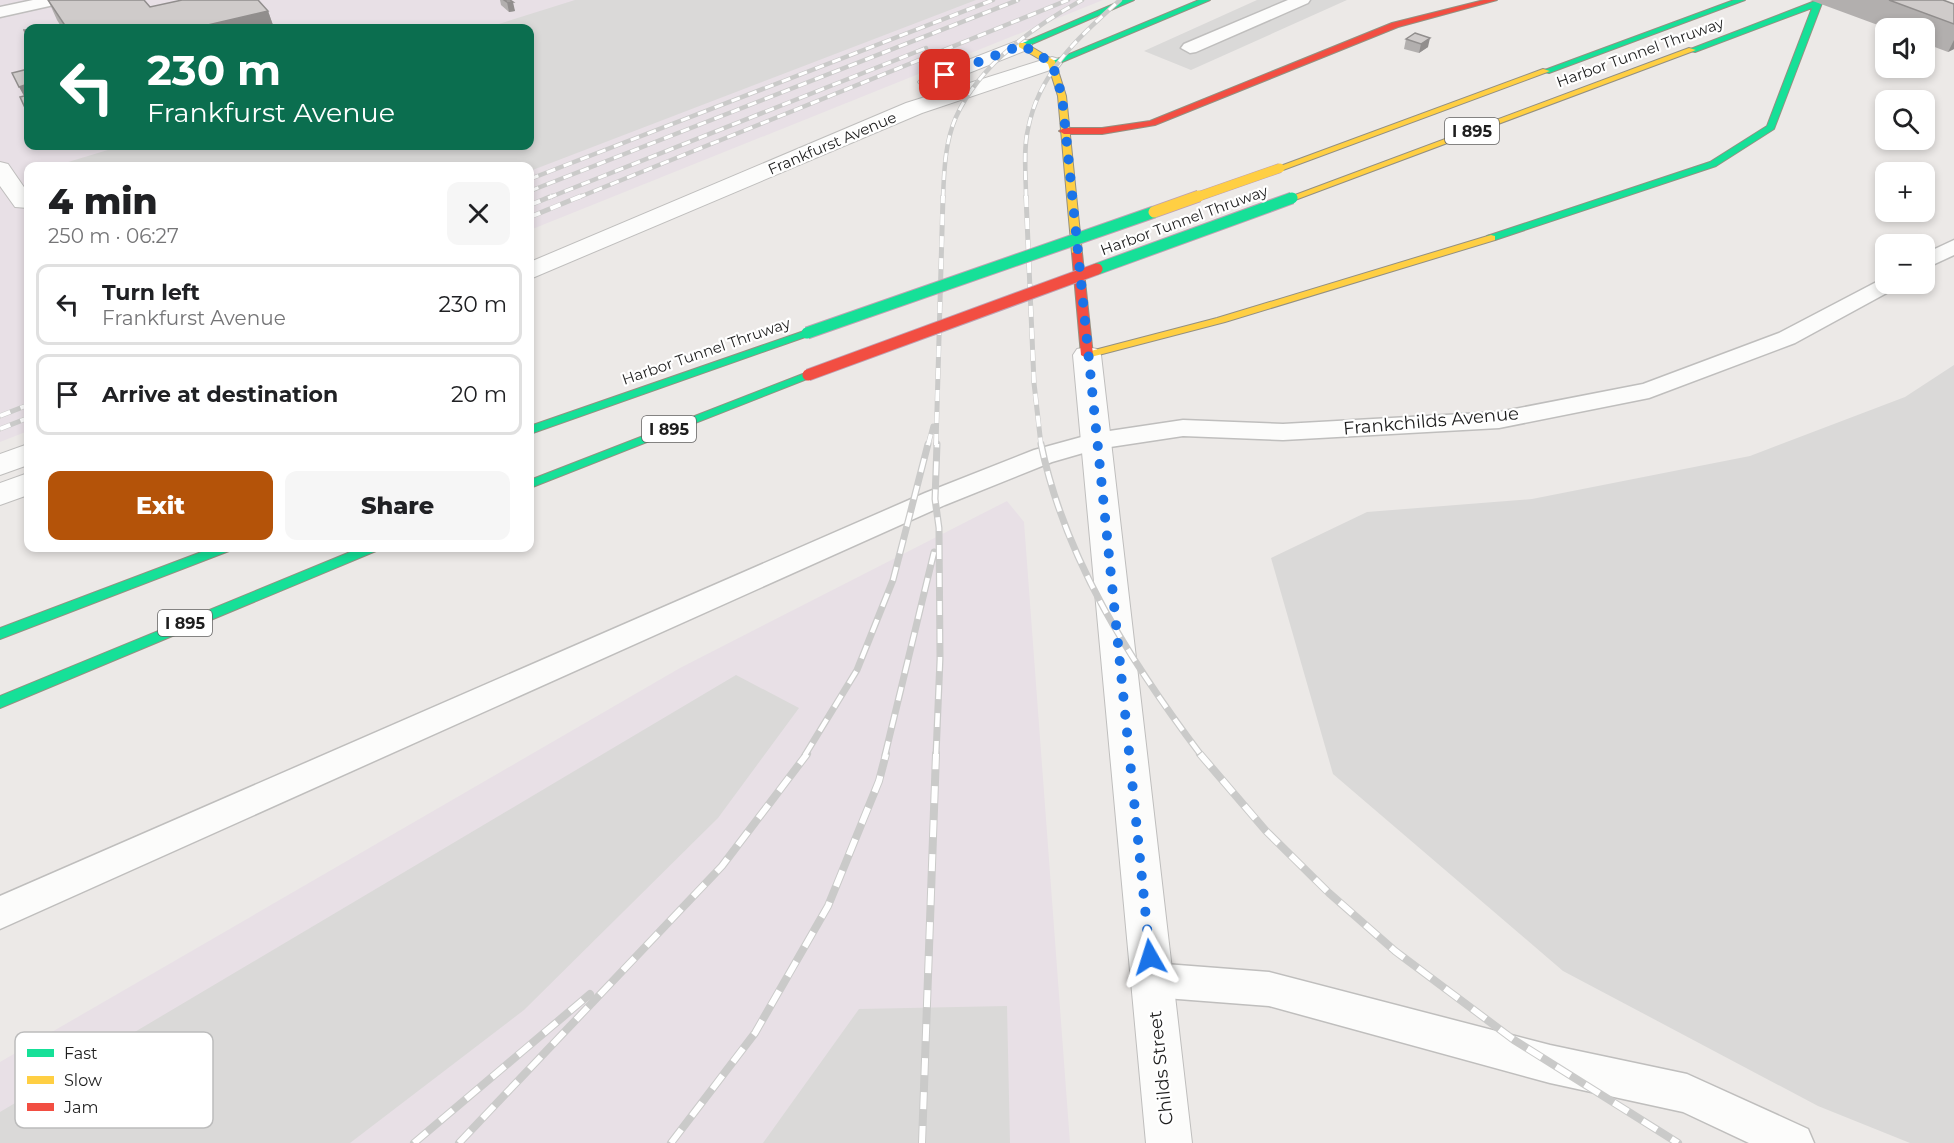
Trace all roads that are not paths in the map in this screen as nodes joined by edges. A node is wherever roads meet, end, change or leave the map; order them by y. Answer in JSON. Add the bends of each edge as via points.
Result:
{"nodes":[{"id":1,"x":57,"y":0,"type":"edge"},
{"id":2,"x":1130,"y":0,"type":"edge"},
{"id":3,"x":1206,"y":0,"type":"edge"},
{"id":4,"x":1302,"y":0,"type":"edge"},
{"id":5,"x":1493,"y":0,"type":"edge"},
{"id":6,"x":1741,"y":0,"type":"edge"},
{"id":7,"x":0,"y":12,"type":"edge"},
{"id":8,"x":1022,"y":45,"type":"junction"},
{"id":9,"x":1190,"y":48,"type":"dead end"},
{"id":10,"x":1052,"y":63,"type":"junction"},
{"id":11,"x":1064,"y":131,"type":"junction"},
{"id":12,"x":780,"y":141,"type":"dead end"},
{"id":13,"x":0,"y":169,"type":"edge"},
{"id":14,"x":23,"y":202,"type":"dead end"},
{"id":15,"x":1954,"y":246,"type":"edge"},
{"id":16,"x":1935,"y":256,"type":"edge"},
{"id":17,"x":534,"y":269,"type":"edge"},
{"id":18,"x":1875,"y":290,"type":"edge"},
{"id":19,"x":1087,"y":355,"type":"junction"},
{"id":20,"x":534,"y":429,"type":"edge"},
{"id":21,"x":1096,"y":441,"type":"junction"},
{"id":22,"x":24,"y":456,"type":"edge"},
{"id":23,"x":0,"y":465,"type":"edge"},
{"id":24,"x":534,"y":482,"type":"edge"},
{"id":25,"x":24,"y":485,"type":"edge"},
{"id":26,"x":0,"y":495,"type":"edge"},
{"id":27,"x":214,"y":552,"type":"edge"},
{"id":28,"x":361,"y":552,"type":"edge"},
{"id":29,"x":0,"y":634,"type":"edge"},
{"id":30,"x":0,"y":702,"type":"edge"},
{"id":31,"x":0,"y":913,"type":"edge"},
{"id":32,"x":1152,"y":980,"type":"junction"},
{"id":33,"x":1169,"y":1143,"type":"edge"},
{"id":34,"x":1794,"y":1143,"type":"edge"}],
"edges":[{"from":1,"to":7,"type":"lane"},
{"from":2,"to":8,"type":"main road","name":"Frankfurst Avenue"},
{"from":3,"to":10,"type":"main road","name":"Frankfurst Avenue"},
{"from":4,"to":9,"type":"lane"},
{"from":5,"to":11,"type":"main road","via":[[1395,25],[1152,123],[1102,131]]},
{"from":6,"to":20,"type":"main road","name":"Harbor Tunnel Thruway","number":"I 895","bridge":true,"via":[[1280,168]]},
{"from":8,"to":10,"type":"main road"},
{"from":8,"to":12,"type":"street","name":"Frankfurst Avenue"},
{"from":10,"to":11,"type":"main road","name":"Childs Street","via":[[1062,96]]},
{"from":10,"to":17,"type":"street","name":"Frankfurst Avenue","via":[[914,108]]},
{"from":11,"to":19,"type":"main road","name":"Childs Street"},
{"from":13,"to":14,"type":"street"},
{"from":15,"to":16,"type":"lane"},
{"from":18,"to":21,"type":"lane","name":"Frankchilds Avenue","via":[[1787,338],[1649,390],[1499,420],[1283,432],[1183,428]]},
{"from":19,"to":21,"type":"street","name":"Childs Street"},
{"from":19,"to":24,"type":"main road","name":"Harbor Tunnel Thruway","number":"I 895","bridge":true,"via":[[1221,320],[1510,232],[1713,164],[1771,127],[1818,3],[808,375]]},
{"from":21,"to":31,"type":"lane","name":"Frankchilds Avenue","via":[[1043,456],[935,499]]},
{"from":21,"to":32,"type":"street","name":"Childs Street"},
{"from":22,"to":23,"type":"street"},
{"from":25,"to":26,"type":"street"},
{"from":27,"to":29,"type":"main road"},
{"from":28,"to":30,"type":"main road","number":"I 895"},
{"from":32,"to":33,"type":"street","name":"Childs Street"},
{"from":32,"to":34,"type":"lane","via":[[1269,989],[1550,1064],[1687,1093]]}]}
